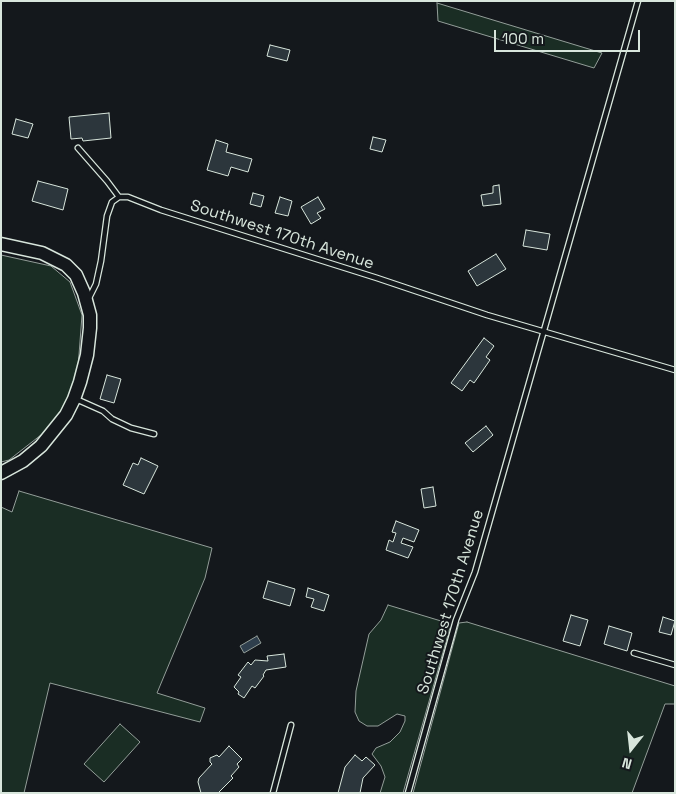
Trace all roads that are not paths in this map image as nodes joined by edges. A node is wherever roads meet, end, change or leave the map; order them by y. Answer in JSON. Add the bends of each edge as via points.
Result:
{"nodes":[{"id":1,"x":638,"y":1,"type":"edge"},
{"id":2,"x":78,"y":148,"type":"dead end"},
{"id":3,"x":119,"y":197,"type":"junction"},
{"id":4,"x":1,"y":244,"type":"edge"},
{"id":5,"x":87,"y":301,"type":"junction"},
{"id":6,"x":543,"y":332,"type":"junction"},
{"id":7,"x":675,"y":370,"type":"edge"},
{"id":8,"x":74,"y":399,"type":"junction"},
{"id":9,"x":154,"y":434,"type":"dead end"},
{"id":10,"x":1,"y":473,"type":"edge"},
{"id":11,"x":634,"y":653,"type":"dead end"},
{"id":12,"x":675,"y":665,"type":"edge"},
{"id":13,"x":291,"y":725,"type":"dead end"},
{"id":14,"x":273,"y":793,"type":"edge"},
{"id":15,"x":408,"y":793,"type":"edge"}],
"edges":[{"from":1,"to":6,"type":"lane","name":"Southwest 170th Avenue"},
{"from":2,"to":3,"type":"lane"},
{"from":3,"to":5,"type":"lane","via":[[109,209],[98,277]]},
{"from":3,"to":6,"type":"lane","name":"Southwest 170th Avenue","via":[[128,197]]},
{"from":4,"to":5,"type":"street","via":[[62,261],[76,275]]},
{"from":5,"to":8,"type":"street","via":[[90,335]]},
{"from":6,"to":7,"type":"lane"},
{"from":6,"to":15,"type":"lane","name":"Southwest 170th Avenue","via":[[475,572],[456,620]]},
{"from":8,"to":9,"type":"lane","via":[[131,428]]},
{"from":8,"to":10,"type":"street","via":[[62,422],[41,446]]},
{"from":11,"to":12,"type":"lane"},
{"from":13,"to":14,"type":"lane"}]}
